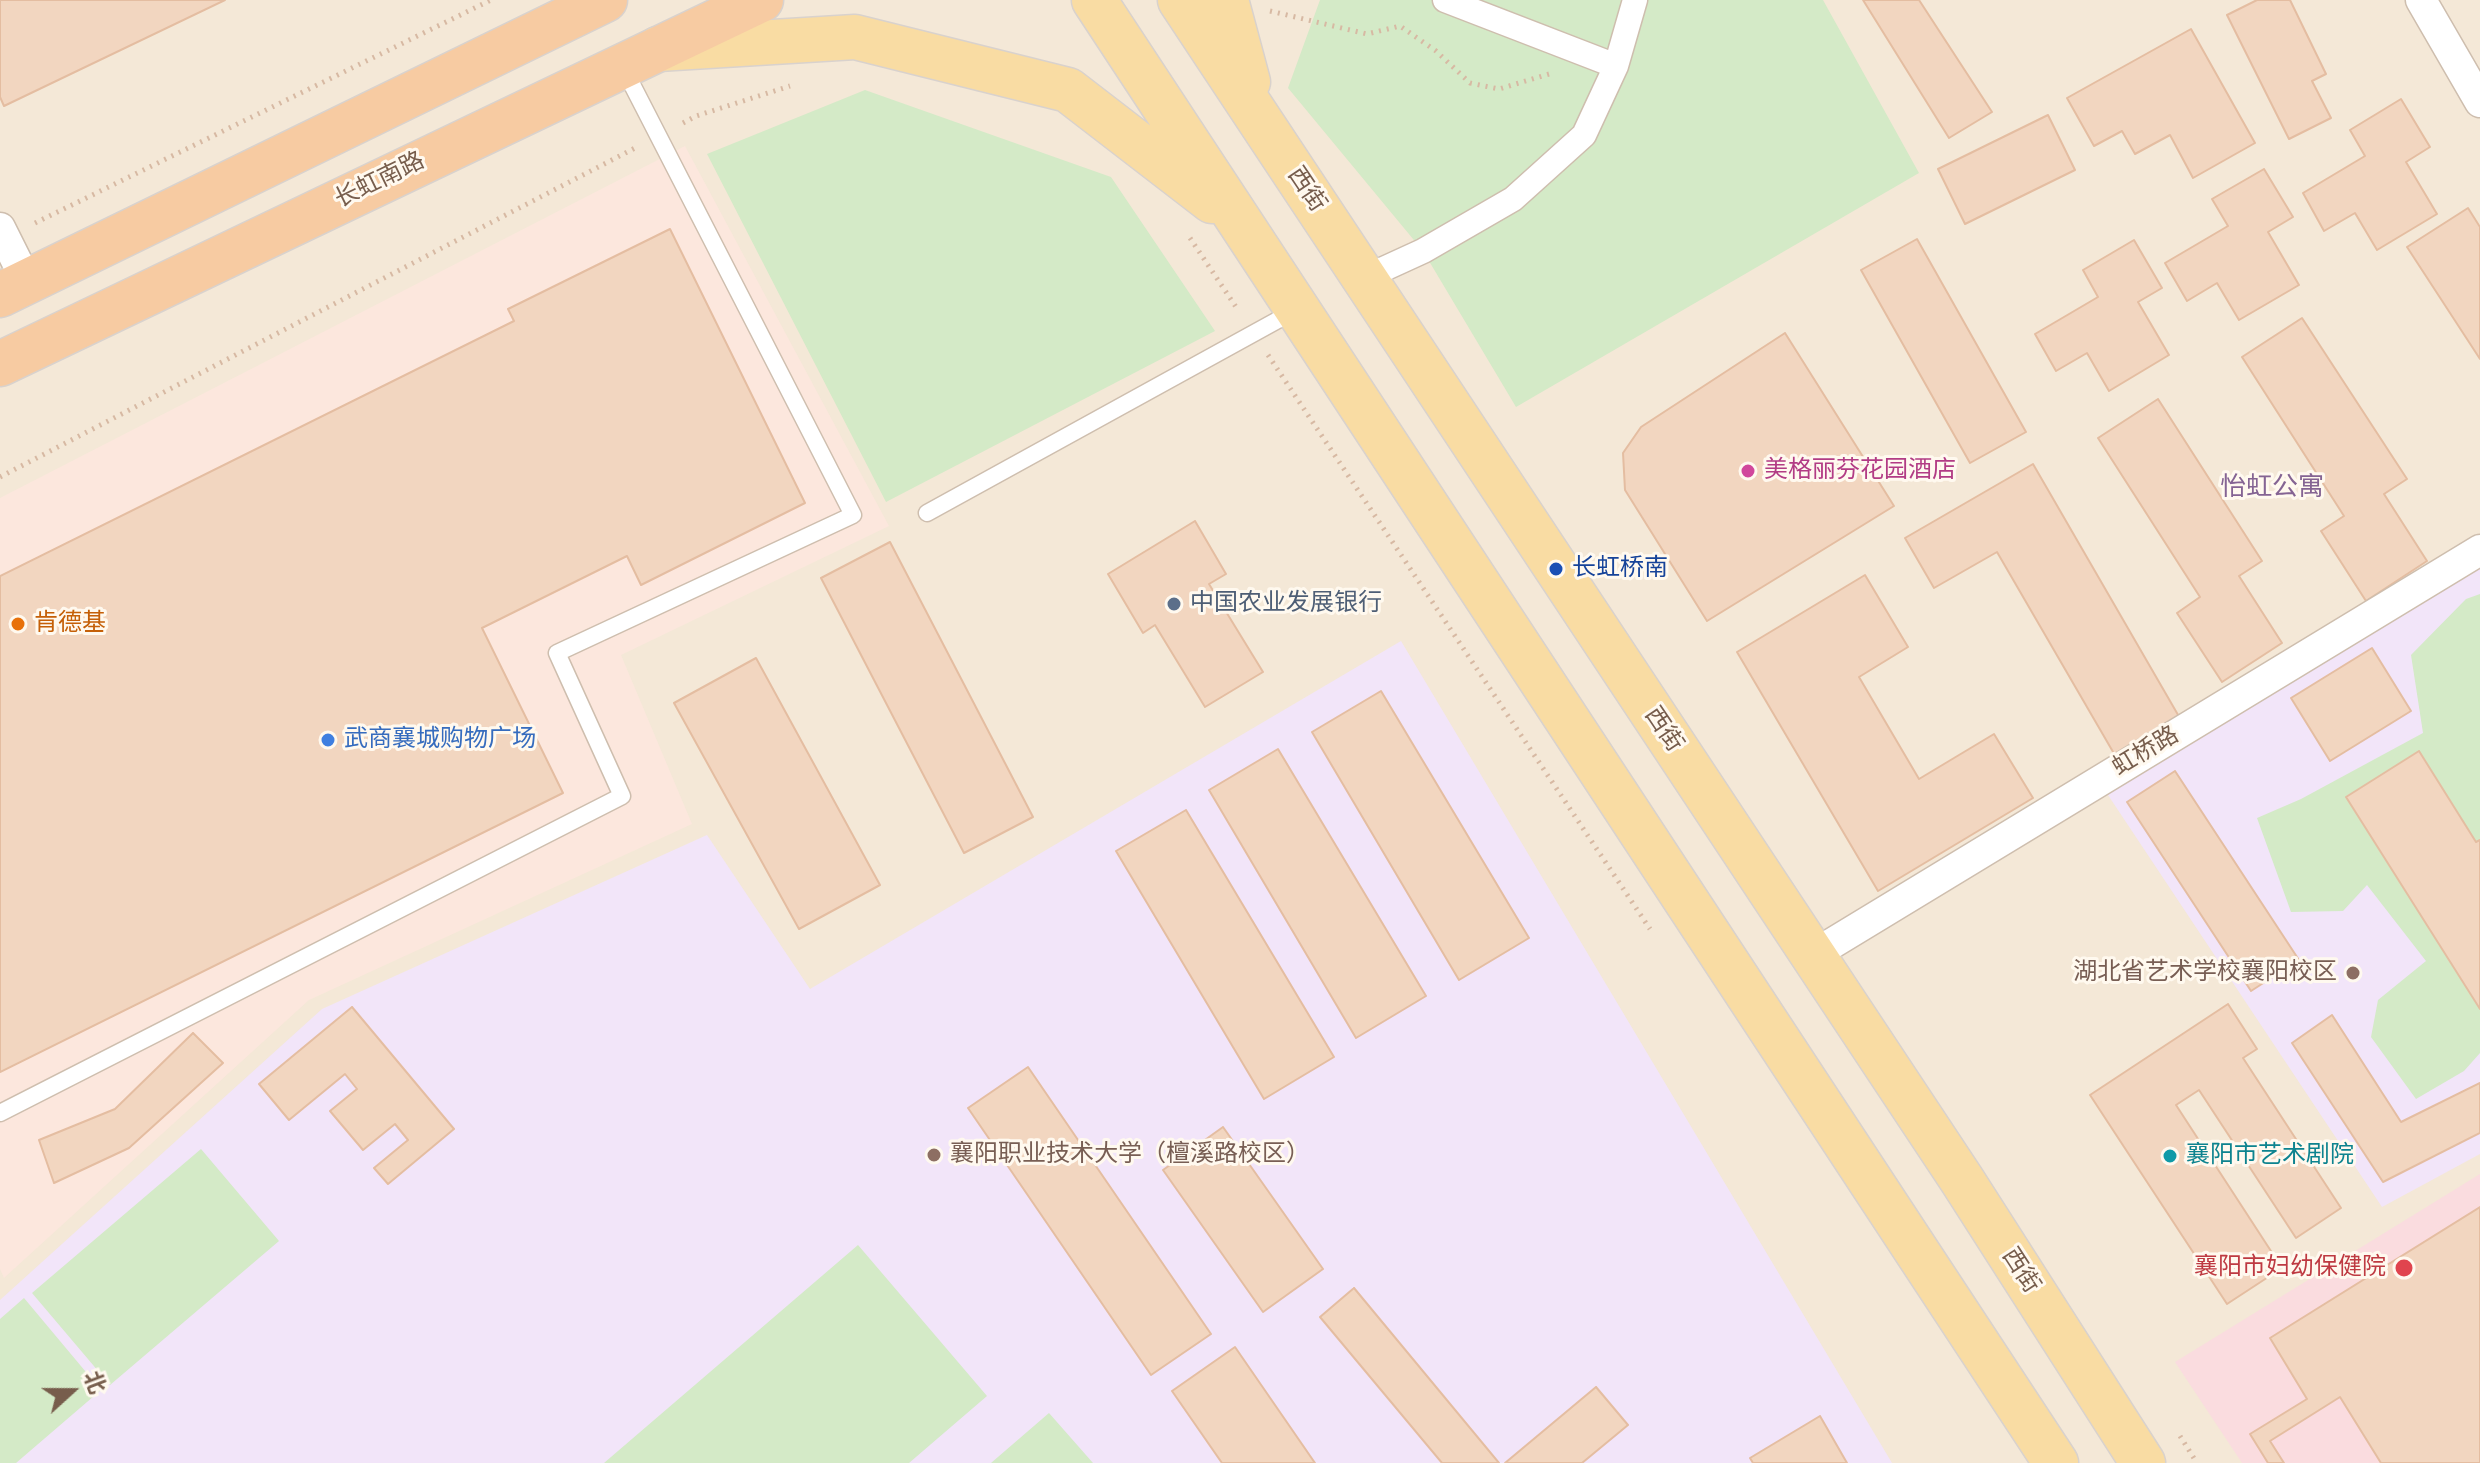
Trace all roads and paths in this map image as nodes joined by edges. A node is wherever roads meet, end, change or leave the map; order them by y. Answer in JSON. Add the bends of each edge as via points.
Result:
{"nodes":[{"id":1,"x":491,"y":0,"type":"edge"},
{"id":2,"x":605,"y":0,"type":"edge"},
{"id":3,"x":761,"y":0,"type":"edge"},
{"id":4,"x":1094,"y":0,"type":"edge"},
{"id":5,"x":1180,"y":0,"type":"edge"},
{"id":6,"x":1445,"y":0,"type":"edge"},
{"id":7,"x":1635,"y":0,"type":"edge"},
{"id":8,"x":2421,"y":0,"type":"edge"},
{"id":9,"x":1245,"y":5,"type":"edge"},
{"id":10,"x":639,"y":57,"type":"junction"},
{"id":11,"x":1611,"y":76,"type":"junction"},
{"id":12,"x":802,"y":82,"type":"dead end"},
{"id":13,"x":2480,"y":102,"type":"edge"},
{"id":14,"x":1259,"y":119,"type":"junction"},
{"id":15,"x":657,"y":137,"type":"junction"},
{"id":16,"x":1239,"y":222,"type":"junction"},
{"id":17,"x":2,"y":233,"type":"edge"},
{"id":18,"x":1187,"y":234,"type":"dead end"},
{"id":19,"x":1364,"y":278,"type":"junction"},
{"id":20,"x":13,"y":289,"type":"edge"},
{"id":21,"x":1297,"y":309,"type":"junction"},
{"id":22,"x":1254,"y":333,"type":"junction"},
{"id":23,"x":0,"y":364,"type":"edge"},
{"id":24,"x":0,"y":477,"type":"edge"},
{"id":25,"x":927,"y":513,"type":"dead end"},
{"id":26,"x":2480,"y":550,"type":"edge"},
{"id":27,"x":1652,"y":931,"type":"dead end"},
{"id":28,"x":1813,"y":955,"type":"junction"},
{"id":29,"x":0,"y":1113,"type":"edge"},
{"id":30,"x":2056,"y":1463,"type":"edge"},
{"id":31,"x":2143,"y":1463,"type":"edge"}],
"edges":[{"from":1,"to":17,"type":"path"},
{"from":2,"to":20,"type":"highway"},
{"from":3,"to":10,"type":"highway","name":"长虹南路"},
{"from":4,"to":16,"type":"main road"},
{"from":5,"to":14,"type":"main road","name":"西街"},
{"from":6,"to":11,"type":"street"},
{"from":7,"to":11,"type":"street"},
{"from":8,"to":13,"type":"street"},
{"from":9,"to":11,"type":"path","via":[[1367,34],[1400,26],[1470,83],[1499,89],[1560,70]]},
{"from":9,"to":14,"type":"main road"},
{"from":10,"to":15,"type":"lane"},
{"from":10,"to":16,"type":"main road","via":[[855,37],[1068,90]]},
{"from":10,"to":23,"type":"highway","name":"长虹南路"},
{"from":11,"to":19,"type":"street","via":[[1584,135],[1513,199]]},
{"from":12,"to":15,"type":"path","via":[[696,116]]},
{"from":14,"to":19,"type":"main road","name":"西街"},
{"from":15,"to":24,"type":"path"},
{"from":15,"to":29,"type":"lane","via":[[853,515],[557,653],[622,796]]},
{"from":16,"to":21,"type":"main road"},
{"from":17,"to":20,"type":"street"},
{"from":18,"to":22,"type":"path"},
{"from":19,"to":28,"type":"main road","name":"西街"},
{"from":21,"to":22,"type":"lane"},
{"from":21,"to":30,"type":"main road"},
{"from":22,"to":25,"type":"lane"},
{"from":22,"to":27,"type":"path"},
{"from":26,"to":28,"type":"street","name":"虹桥路"},
{"from":28,"to":31,"type":"main road","name":"西街"}]}
